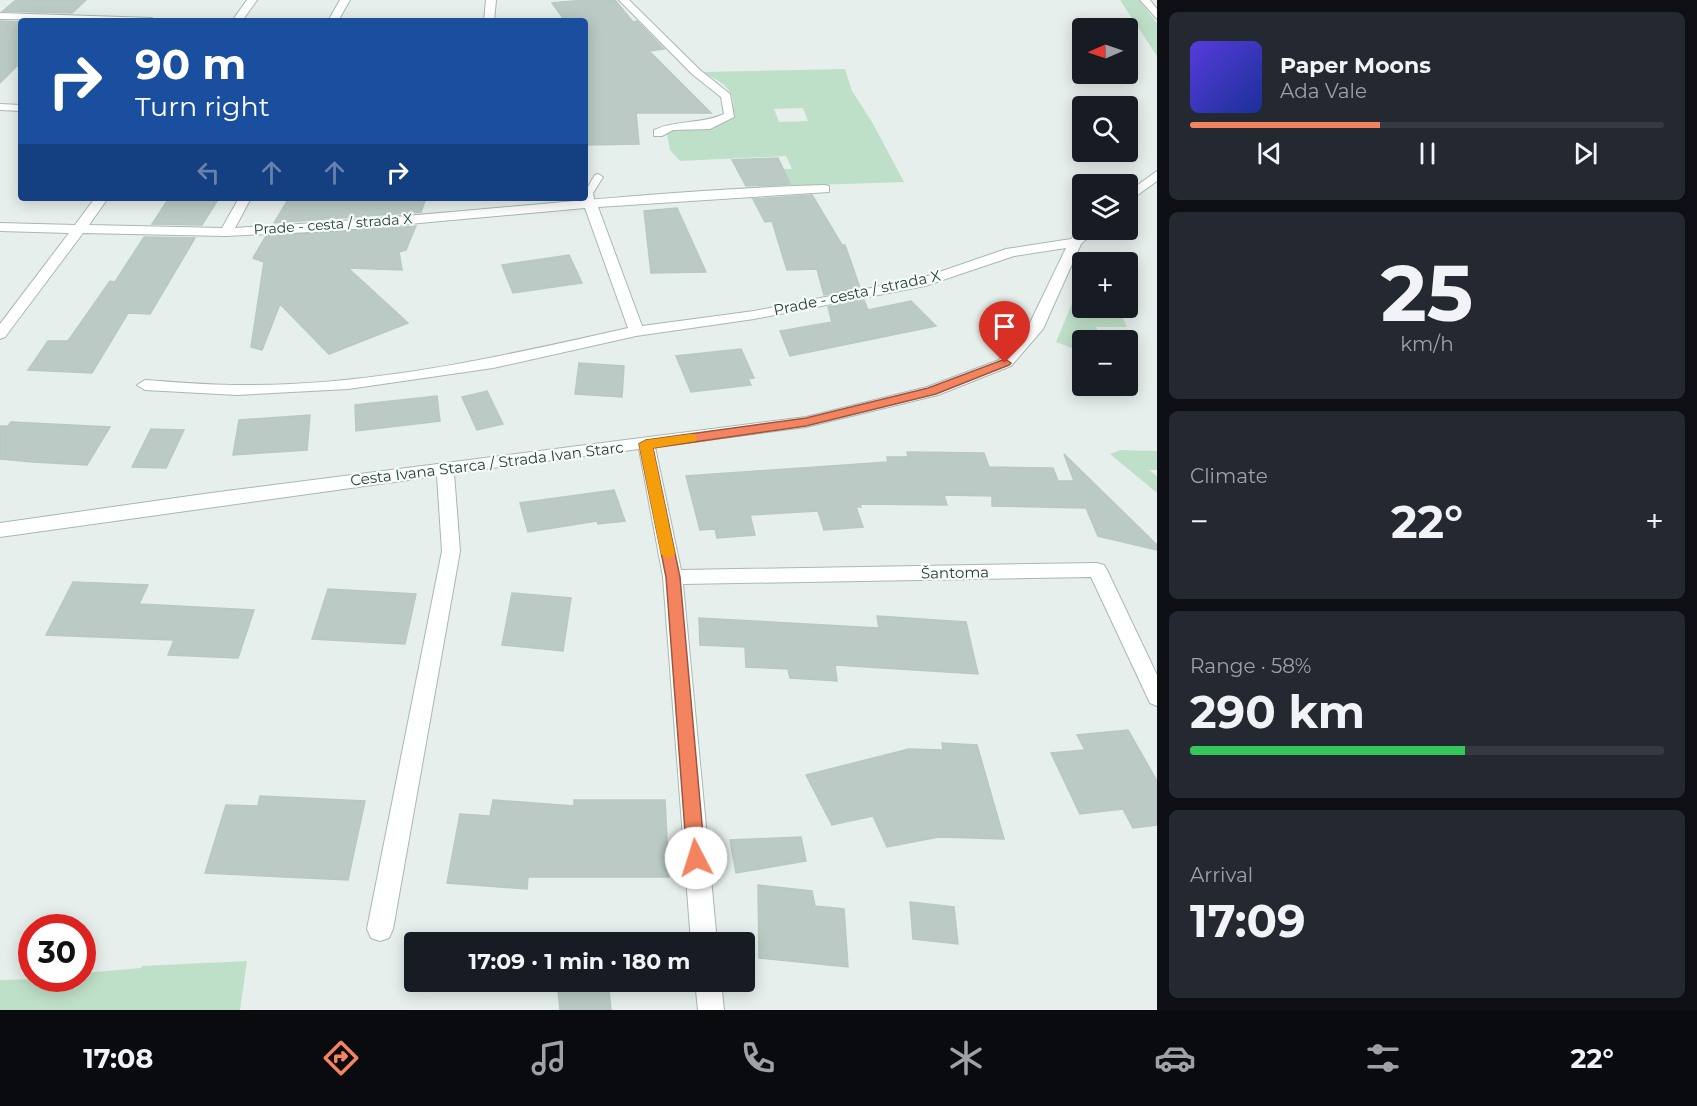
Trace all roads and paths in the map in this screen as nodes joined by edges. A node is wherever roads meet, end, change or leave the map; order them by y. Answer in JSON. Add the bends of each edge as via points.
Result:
{"nodes":[{"id":1,"x":252,"y":0,"type":"edge"},
{"id":2,"x":345,"y":0,"type":"edge"},
{"id":3,"x":491,"y":0,"type":"edge"},
{"id":4,"x":624,"y":0,"type":"edge"},
{"id":5,"x":1145,"y":0,"type":"edge"},
{"id":6,"x":0,"y":16,"type":"edge"},
{"id":7,"x":1157,"y":16,"type":"edge"},
{"id":8,"x":61,"y":18,"type":"edge"},
{"id":9,"x":239,"y":18,"type":"edge"},
{"id":10,"x":335,"y":18,"type":"edge"},
{"id":11,"x":489,"y":18,"type":"edge"},
{"id":12,"x":0,"y":107,"type":"edge"},
{"id":13,"x":18,"y":108,"type":"edge"},
{"id":14,"x":658,"y":134,"type":"dead end"},
{"id":15,"x":1157,"y":175,"type":"edge"},
{"id":16,"x":598,"y":177,"type":"dead end"},
{"id":17,"x":824,"y":189,"type":"dead end"},
{"id":18,"x":1138,"y":190,"type":"edge"},
{"id":19,"x":100,"y":201,"type":"edge"},
{"id":20,"x":244,"y":201,"type":"edge"},
{"id":21,"x":590,"y":204,"type":"junction"},
{"id":22,"x":0,"y":228,"type":"edge"},
{"id":23,"x":76,"y":231,"type":"junction"},
{"id":24,"x":226,"y":232,"type":"junction"},
{"id":25,"x":1077,"y":240,"type":"edge"},
{"id":26,"x":1075,"y":242,"type":"junction"},
{"id":27,"x":636,"y":331,"type":"junction"},
{"id":28,"x":0,"y":334,"type":"edge"},
{"id":29,"x":146,"y":385,"type":"dead end"},
{"id":30,"x":646,"y":444,"type":"junction"},
{"id":31,"x":445,"y":470,"type":"junction"},
{"id":32,"x":0,"y":530,"type":"edge"},
{"id":33,"x":673,"y":577,"type":"junction"},
{"id":34,"x":1157,"y":697,"type":"edge"},
{"id":35,"x":380,"y":929,"type":"dead end"},
{"id":36,"x":703,"y":932,"type":"edge"},
{"id":37,"x":709,"y":992,"type":"edge"},
{"id":38,"x":711,"y":1010,"type":"edge"}],
"edges":[{"from":1,"to":9,"type":"street"},
{"from":2,"to":10,"type":"street"},
{"from":3,"to":11,"type":"street"},
{"from":4,"to":14,"type":"street","via":[[696,72],[726,96],[730,115],[710,125],[671,128]]},
{"from":5,"to":7,"type":"street"},
{"from":6,"to":8,"type":"street"},
{"from":12,"to":13,"type":"street"},
{"from":15,"to":18,"type":"street"},
{"from":16,"to":21,"type":"lane","via":[[588,193]]},
{"from":17,"to":21,"type":"street","name":"Prade - cesta / strada X"},
{"from":19,"to":23,"type":"street"},
{"from":20,"to":24,"type":"street"},
{"from":21,"to":24,"type":"street","name":"Prade - cesta / strada X","via":[[444,211],[332,227]]},
{"from":21,"to":27,"type":"street"},
{"from":22,"to":23,"type":"street","name":"Prade - cesta / strada X"},
{"from":23,"to":24,"type":"street","name":"Prade - cesta / strada X"},
{"from":23,"to":28,"type":"street"},
{"from":25,"to":26,"type":"street"},
{"from":26,"to":27,"type":"street","name":"Prade - cesta / strada X","via":[[1011,252],[925,282],[754,315]]},
{"from":26,"to":30,"type":"street","name":"Cesta Ivana Starca / Strada Ivan Starc","via":[[1035,329],[1005,363],[932,391],[806,422]]},
{"from":27,"to":29,"type":"street","name":"Prade - cesta / strada X","via":[[493,363],[348,384],[237,390]]},
{"from":30,"to":31,"type":"street","name":"Cesta Ivana Starca / Strada Ivan Starc"},
{"from":30,"to":33,"type":"street"},
{"from":31,"to":32,"type":"street","name":"Cesta Ivana Starca / Strada Ivan Starc"},
{"from":31,"to":35,"type":"street","via":[[451,551]]},
{"from":33,"to":34,"type":"street","name":"Šantoma","via":[[1097,570]]},
{"from":33,"to":36,"type":"street"},
{"from":37,"to":38,"type":"street"}]}
